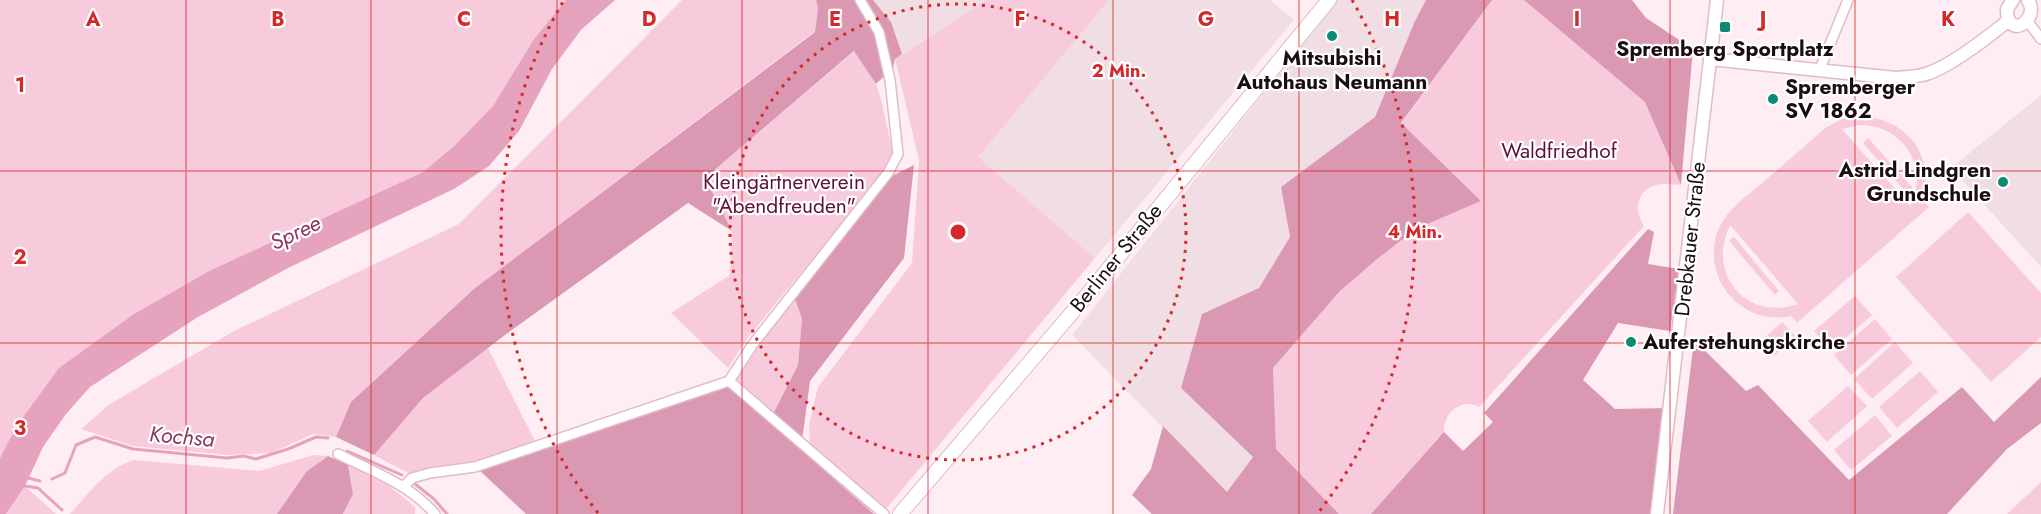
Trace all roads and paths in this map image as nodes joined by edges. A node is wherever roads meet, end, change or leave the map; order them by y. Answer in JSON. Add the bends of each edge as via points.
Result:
{"nodes":[{"id":1,"x":860,"y":0,"type":"edge"},
{"id":2,"x":1329,"y":0,"type":"edge"},
{"id":3,"x":1717,"y":0,"type":"edge"},
{"id":4,"x":1848,"y":0,"type":"edge"},
{"id":5,"x":2011,"y":0,"type":"edge"},
{"id":6,"x":2032,"y":1,"type":"edge"},
{"id":7,"x":2009,"y":20,"type":"junction"},
{"id":8,"x":2029,"y":23,"type":"junction"},
{"id":9,"x":2041,"y":39,"type":"edge"},
{"id":10,"x":1710,"y":59,"type":"junction"},
{"id":11,"x":1819,"y":71,"type":"junction"},
{"id":12,"x":729,"y":381,"type":"junction"},
{"id":13,"x":338,"y":454,"type":"dead end"},
{"id":14,"x":404,"y":486,"type":"junction"},
{"id":15,"x":435,"y":514,"type":"edge"},
{"id":16,"x":884,"y":514,"type":"edge"},
{"id":17,"x":900,"y":514,"type":"edge"},
{"id":18,"x":1658,"y":514,"type":"edge"}],
"edges":[{"from":1,"to":12,"type":"street","via":[[879,32],[886,56],[898,154]]},
{"from":2,"to":17,"type":"main road","name":"Berliner Straße","via":[[1082,301]]},
{"from":3,"to":10,"type":"street","name":"Drebkauer Straße"},
{"from":4,"to":11,"type":"street"},
{"from":5,"to":7,"type":"street","via":[[2006,13]]},
{"from":6,"to":8,"type":"street","via":[[2034,16]]},
{"from":7,"to":8,"type":"street","via":[[2021,26]]},
{"from":7,"to":11,"type":"street","via":[[1929,73],[1896,78]]},
{"from":8,"to":9,"type":"street"},
{"from":10,"to":11,"type":"street"},
{"from":10,"to":18,"type":"street","name":"Drebkauer Straße"},
{"from":12,"to":14,"type":"street","via":[[475,467],[412,478]]},
{"from":12,"to":16,"type":"street"},
{"from":13,"to":14,"type":"street"},
{"from":14,"to":15,"type":"street"}]}
